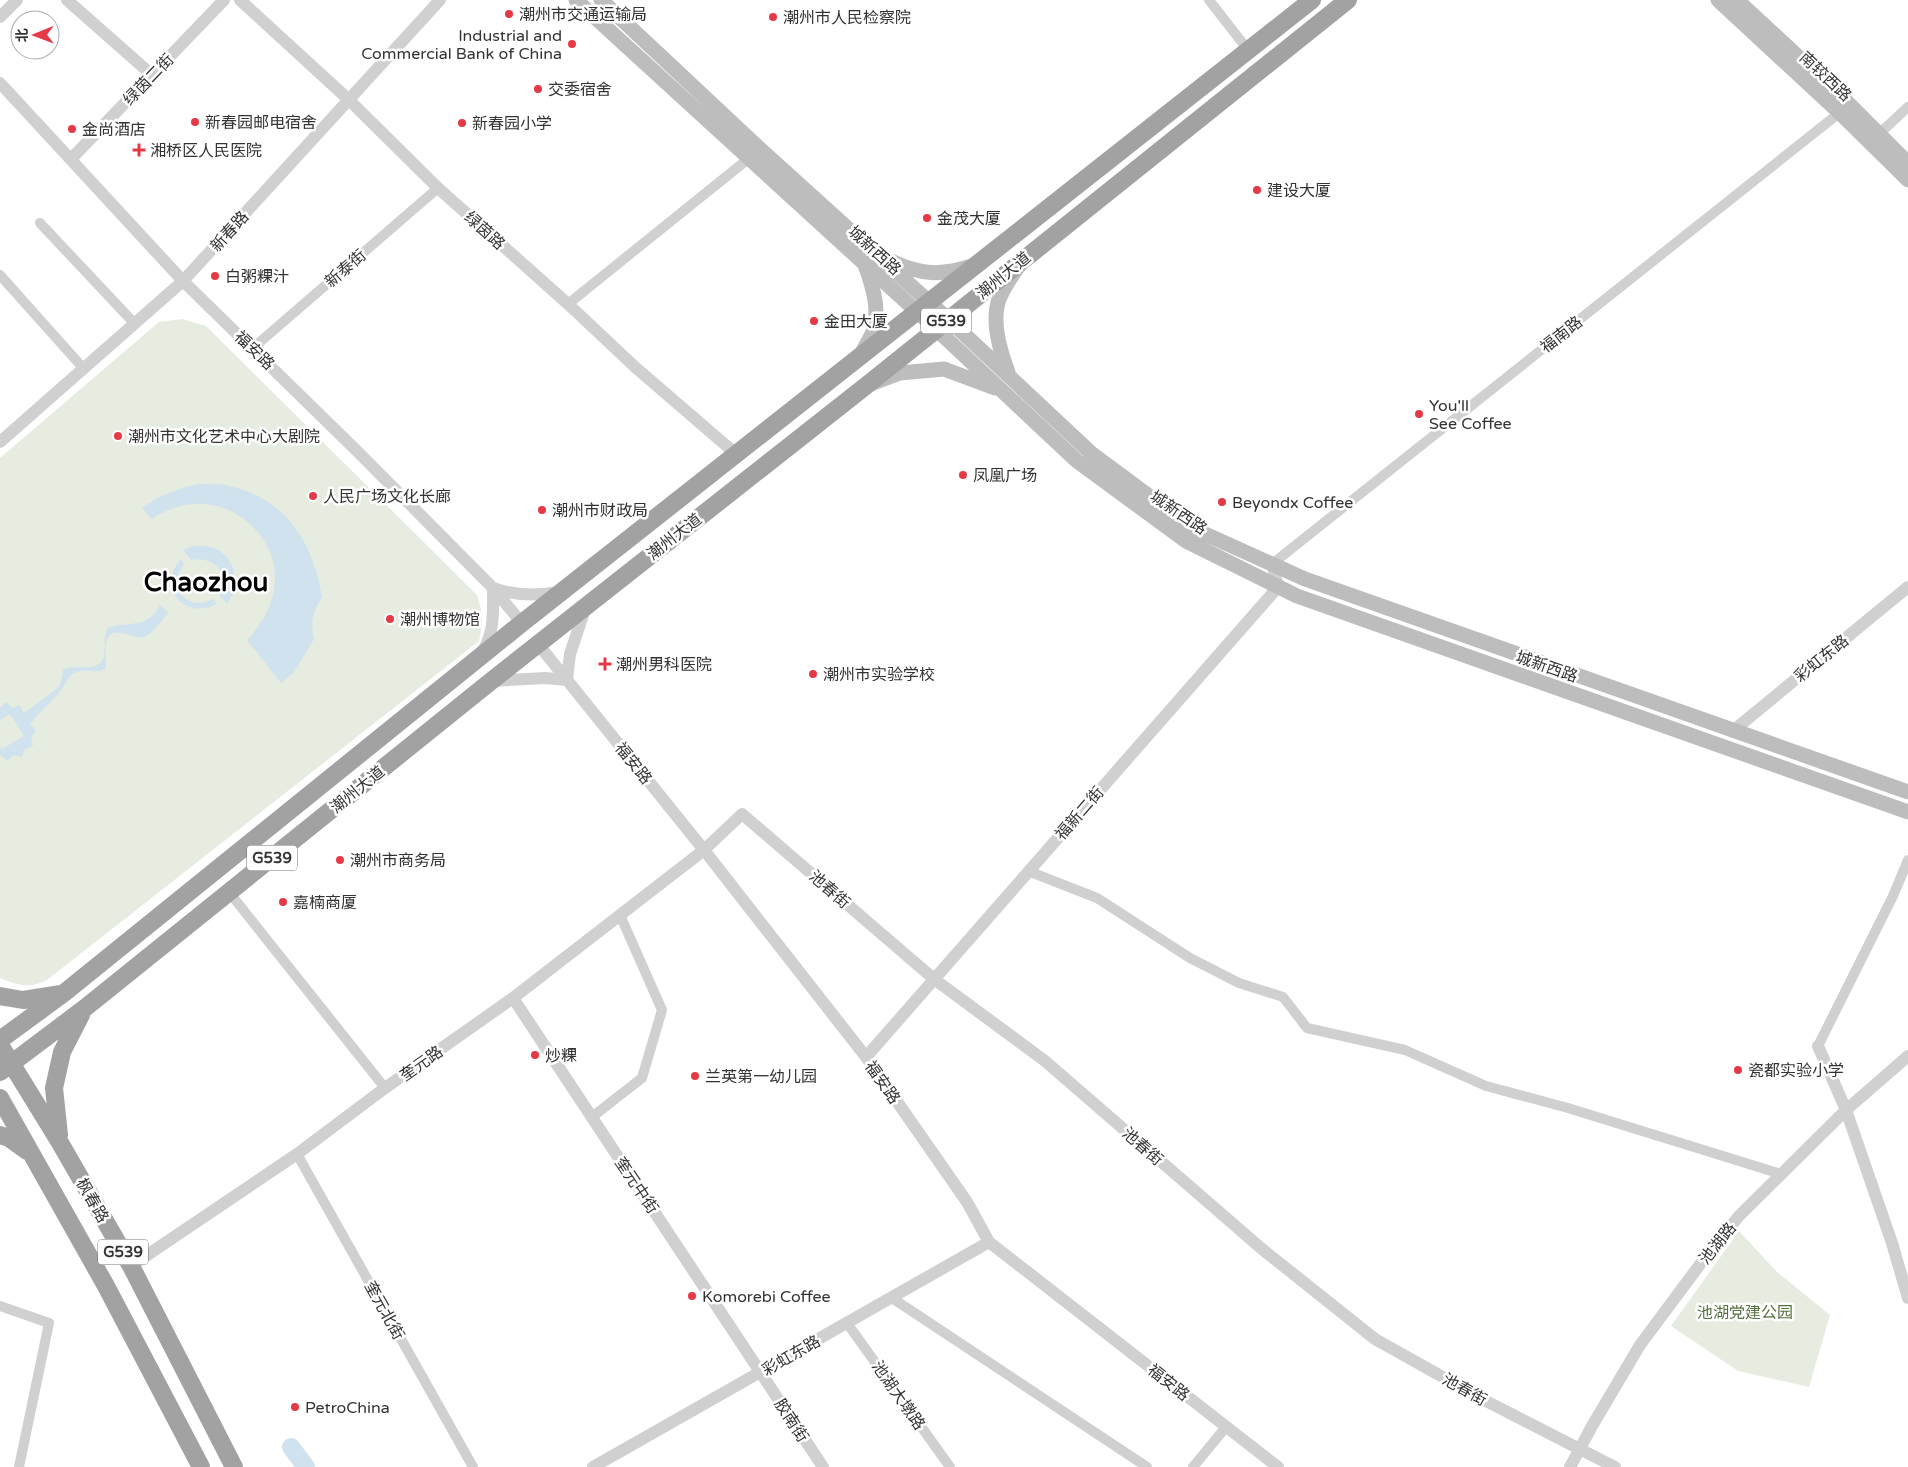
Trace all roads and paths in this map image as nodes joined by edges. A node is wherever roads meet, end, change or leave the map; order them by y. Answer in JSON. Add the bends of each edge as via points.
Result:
{"nodes":[{"id":1,"x":17,"y":0,"type":"edge"},
{"id":2,"x":67,"y":0,"type":"edge"},
{"id":3,"x":224,"y":0,"type":"edge"},
{"id":4,"x":240,"y":0,"type":"edge"},
{"id":5,"x":440,"y":0,"type":"edge"},
{"id":6,"x":576,"y":0,"type":"edge"},
{"id":7,"x":601,"y":0,"type":"edge"},
{"id":8,"x":1209,"y":0,"type":"edge"},
{"id":9,"x":1312,"y":0,"type":"edge"},
{"id":10,"x":1348,"y":0,"type":"edge"},
{"id":11,"x":1718,"y":0,"type":"edge"},
{"id":12,"x":1737,"y":0,"type":"edge"},
{"id":13,"x":0,"y":17,"type":"edge"},
{"id":14,"x":1248,"y":50,"type":"junction"},
{"id":15,"x":152,"y":75,"type":"junction"},
{"id":16,"x":0,"y":83,"type":"edge"},
{"id":17,"x":348,"y":99,"type":"junction"},
{"id":18,"x":1908,"y":107,"type":"edge"},
{"id":19,"x":1845,"y":109,"type":"junction"},
{"id":20,"x":1879,"y":134,"type":"junction"},
{"id":21,"x":754,"y":154,"type":"junction"},
{"id":22,"x":71,"y":159,"type":"junction"},
{"id":23,"x":1908,"y":163,"type":"edge"},
{"id":24,"x":1908,"y":180,"type":"edge"},
{"id":25,"x":438,"y":188,"type":"junction"},
{"id":26,"x":40,"y":223,"type":"dead end"},
{"id":27,"x":878,"y":255,"type":"junction"},
{"id":28,"x":1023,"y":260,"type":"junction"},
{"id":29,"x":865,"y":264,"type":"junction"},
{"id":30,"x":976,"y":264,"type":"junction"},
{"id":31,"x":0,"y":275,"type":"edge"},
{"id":32,"x":183,"y":281,"type":"junction"},
{"id":33,"x":568,"y":304,"type":"junction"},
{"id":34,"x":923,"y":307,"type":"junction"},
{"id":35,"x":135,"y":324,"type":"junction"},
{"id":36,"x":942,"y":324,"type":"junction"},
{"id":37,"x":253,"y":348,"type":"junction"},
{"id":38,"x":860,"y":356,"type":"junction"},
{"id":39,"x":84,"y":369,"type":"junction"},
{"id":40,"x":1011,"y":378,"type":"junction"},
{"id":41,"x":867,"y":385,"type":"junction"},
{"id":42,"x":1003,"y":392,"type":"junction"},
{"id":43,"x":1,"y":440,"type":"edge"},
{"id":44,"x":736,"y":454,"type":"junction"},
{"id":45,"x":1272,"y":564,"type":"junction"},
{"id":46,"x":1278,"y":587,"type":"junction"},
{"id":47,"x":1908,"y":587,"type":"edge"},
{"id":48,"x":492,"y":588,"type":"junction"},
{"id":49,"x":560,"y":592,"type":"junction"},
{"id":50,"x":586,"y":606,"type":"junction"},
{"id":51,"x":518,"y":618,"type":"junction"},
{"id":52,"x":538,"y":644,"type":"junction"},
{"id":53,"x":478,"y":658,"type":"junction"},
{"id":54,"x":567,"y":680,"type":"junction"},
{"id":55,"x":490,"y":682,"type":"junction"},
{"id":56,"x":1734,"y":730,"type":"junction"},
{"id":57,"x":1908,"y":792,"type":"edge"},
{"id":58,"x":1908,"y":812,"type":"edge"},
{"id":59,"x":704,"y":850,"type":"junction"},
{"id":60,"x":1908,"y":860,"type":"edge"},
{"id":61,"x":1028,"y":871,"type":"junction"},
{"id":62,"x":229,"y":892,"type":"junction"},
{"id":63,"x":620,"y":915,"type":"junction"},
{"id":64,"x":934,"y":979,"type":"junction"},
{"id":65,"x":64,"y":993,"type":"junction"},
{"id":66,"x":0,"y":996,"type":"edge"},
{"id":67,"x":513,"y":998,"type":"junction"},
{"id":68,"x":85,"y":1008,"type":"junction"},
{"id":69,"x":0,"y":1040,"type":"edge"},
{"id":70,"x":0,"y":1045,"type":"edge"},
{"id":71,"x":1818,"y":1046,"type":"joint"},
{"id":72,"x":1908,"y":1056,"type":"edge"},
{"id":73,"x":866,"y":1058,"type":"junction"},
{"id":74,"x":6,"y":1068,"type":"edge"},
{"id":75,"x":385,"y":1088,"type":"junction"},
{"id":76,"x":0,"y":1098,"type":"edge"},
{"id":77,"x":1846,"y":1110,"type":"junction"},
{"id":78,"x":592,"y":1117,"type":"junction"},
{"id":79,"x":0,"y":1135,"type":"edge"},
{"id":80,"x":59,"y":1141,"type":"junction"},
{"id":81,"x":32,"y":1154,"type":"junction"},
{"id":82,"x":297,"y":1154,"type":"junction"},
{"id":83,"x":1781,"y":1174,"type":"junction"},
{"id":84,"x":989,"y":1242,"type":"junction"},
{"id":85,"x":131,"y":1266,"type":"junction"},
{"id":86,"x":892,"y":1298,"type":"junction"},
{"id":87,"x":1908,"y":1298,"type":"edge"},
{"id":88,"x":0,"y":1306,"type":"edge"},
{"id":89,"x":848,"y":1322,"type":"junction"},
{"id":90,"x":761,"y":1372,"type":"junction"},
{"id":91,"x":1226,"y":1427,"type":"junction"},
{"id":92,"x":1580,"y":1448,"type":"junction"},
{"id":93,"x":19,"y":1467,"type":"edge"},
{"id":94,"x":202,"y":1467,"type":"edge"},
{"id":95,"x":234,"y":1467,"type":"edge"},
{"id":96,"x":473,"y":1467,"type":"edge"},
{"id":97,"x":592,"y":1467,"type":"edge"},
{"id":98,"x":823,"y":1467,"type":"edge"},
{"id":99,"x":950,"y":1467,"type":"edge"},
{"id":100,"x":1147,"y":1467,"type":"edge"},
{"id":101,"x":1193,"y":1467,"type":"edge"},
{"id":102,"x":1278,"y":1467,"type":"edge"},
{"id":103,"x":1570,"y":1467,"type":"edge"},
{"id":104,"x":1615,"y":1467,"type":"edge"}],
"edges":[{"from":1,"to":13,"type":"street"},
{"from":2,"to":15,"type":"street"},
{"from":3,"to":15,"type":"street","name":"绿茵二街"},
{"from":4,"to":17,"type":"street","name":"绿茵路"},
{"from":5,"to":17,"type":"street","name":"新春路"},
{"from":6,"to":21,"type":"main road","name":"城新西路"},
{"from":7,"to":21,"type":"main road","name":"城新西路"},
{"from":8,"to":14,"type":"street"},
{"from":9,"to":14,"type":"highway","name":"潮州大道","number":"G539"},
{"from":10,"to":28,"type":"highway","name":"潮州大道","number":"G539"},
{"from":11,"to":19,"type":"main road","name":"南较西路"},
{"from":12,"to":19,"type":"main road","name":"南较西路"},
{"from":14,"to":30,"type":"highway","name":"潮州大道","number":"G539"},
{"from":15,"to":22,"type":"street","name":"绿茵二街"},
{"from":16,"to":22,"type":"street","name":"福安路"},
{"from":17,"to":25,"type":"street","name":"绿茵路"},
{"from":17,"to":32,"type":"street","name":"新春路"},
{"from":18,"to":20,"type":"street"},
{"from":19,"to":20,"type":"main road","name":"南较西路"},
{"from":19,"to":24,"type":"main road","name":"南较西路"},
{"from":19,"to":45,"type":"street","name":"福南路"},
{"from":20,"to":23,"type":"main road","name":"南较西路"},
{"from":21,"to":27,"type":"main road","name":"城新西路"},
{"from":21,"to":29,"type":"main road","name":"城新西路"},
{"from":21,"to":33,"type":"street"},
{"from":22,"to":32,"type":"street","name":"福安路"},
{"from":25,"to":33,"type":"street","name":"绿茵路"},
{"from":25,"to":37,"type":"street","name":"新泰街"},
{"from":26,"to":35,"type":"street"},
{"from":27,"to":30,"type":"main road","via":[[907,269],[928,273],[951,272]]},
{"from":27,"to":34,"type":"main road","name":"城新西路"},
{"from":28,"to":36,"type":"highway","name":"潮州大道","number":"G539"},
{"from":28,"to":40,"type":"main road","via":[[998,302],[1000,352]]},
{"from":29,"to":34,"type":"main road","name":"城新西路"},
{"from":29,"to":38,"type":"main road","via":[[874,290],[876,313],[873,333]]},
{"from":30,"to":34,"type":"highway","name":"潮州大道","number":"G539"},
{"from":31,"to":39,"type":"street"},
{"from":32,"to":35,"type":"street","name":"新春路"},
{"from":32,"to":37,"type":"street","name":"福安路"},
{"from":33,"to":44,"type":"street","name":"绿茵路"},
{"from":34,"to":36,"type":"main road","name":"城新西路"},
{"from":34,"to":38,"type":"highway","name":"潮州大道","number":"G539"},
{"from":35,"to":39,"type":"street","name":"新春路"},
{"from":36,"to":40,"type":"main road","name":"城新西路"},
{"from":36,"to":41,"type":"highway","name":"潮州大道","number":"G539"},
{"from":36,"to":42,"type":"main road","name":"城新西路"},
{"from":37,"to":48,"type":"street","name":"福安路"},
{"from":38,"to":44,"type":"highway","name":"潮州大道","number":"G539"},
{"from":39,"to":43,"type":"street","name":"新春路"},
{"from":40,"to":45,"type":"main road","name":"城新西路","via":[[1091,453],[1192,528]]},
{"from":41,"to":42,"type":"main road","via":[[900,373],[944,369]]},
{"from":41,"to":50,"type":"highway","name":"潮州大道","number":"G539"},
{"from":42,"to":46,"type":"main road","name":"城新西路","via":[[1077,461],[1186,541]]},
{"from":44,"to":49,"type":"highway","name":"潮州大道","number":"G539"},
{"from":45,"to":46,"type":"street"},
{"from":45,"to":56,"type":"main road","name":"城新西路","via":[[1314,582]]},
{"from":46,"to":58,"type":"main road","name":"城新西路"},
{"from":46,"to":61,"type":"street","name":"福新二街"},
{"from":47,"to":56,"type":"street","name":"彩虹东路"},
{"from":48,"to":49,"type":"street","via":[[530,595]]},
{"from":48,"to":51,"type":"street","name":"福安路"},
{"from":48,"to":53,"type":"street","via":[[492,627],[489,640]]},
{"from":49,"to":51,"type":"highway","name":"潮州大道","number":"G539"},
{"from":50,"to":52,"type":"highway","name":"潮州大道","number":"G539"},
{"from":50,"to":54,"type":"street","via":[[570,654]]},
{"from":51,"to":53,"type":"highway","name":"潮州大道","number":"G539"},
{"from":52,"to":54,"type":"street","name":"福安路"},
{"from":52,"to":55,"type":"highway","name":"潮州大道","number":"G539"},
{"from":53,"to":65,"type":"highway","name":"潮州大道","number":"G539"},
{"from":54,"to":55,"type":"street","via":[[545,678]]},
{"from":54,"to":59,"type":"street","name":"福安路"},
{"from":55,"to":62,"type":"highway","name":"潮州大道","number":"G539"},
{"from":56,"to":57,"type":"main road","name":"城新西路"},
{"from":59,"to":63,"type":"street","name":"奎元路"},
{"from":59,"to":64,"type":"street","name":"池春街","via":[[742,814]]},
{"from":59,"to":73,"type":"street","name":"福安路"},
{"from":60,"to":71,"type":"street"},
{"from":61,"to":64,"type":"street","name":"福新二街"},
{"from":61,"to":83,"type":"street","via":[[1097,898],[1214,970],[1283,996],[1307,1028],[1405,1050],[1486,1086]]},
{"from":62,"to":68,"type":"highway","name":"潮州大道","number":"G539"},
{"from":62,"to":75,"type":"street"},
{"from":63,"to":67,"type":"street","name":"奎元路"},
{"from":63,"to":78,"type":"street","via":[[662,1010],[642,1078]]},
{"from":64,"to":73,"type":"street","name":"福新二街"},
{"from":64,"to":92,"type":"street","name":"池春街","via":[[1045,1061],[1262,1249],[1374,1339],[1482,1399]]},
{"from":65,"to":66,"type":"highway","via":[[23,1000]]},
{"from":65,"to":69,"type":"highway","name":"潮州大道","number":"G539"},
{"from":67,"to":75,"type":"street","name":"奎元路"},
{"from":67,"to":78,"type":"street","name":"奎元中街"},
{"from":68,"to":74,"type":"highway","name":"潮州大道","number":"G539"},
{"from":68,"to":80,"type":"highway","via":[[62,1052],[54,1088]]},
{"from":70,"to":74,"type":"highway","name":"枫春路","number":"G539"},
{"from":71,"to":77,"type":"street"},
{"from":72,"to":77,"type":"street","name":"池湖路"},
{"from":73,"to":84,"type":"street","name":"福安路","via":[[967,1202]]},
{"from":74,"to":80,"type":"highway","name":"枫春路","number":"G539"},
{"from":75,"to":82,"type":"street","name":"奎元路"},
{"from":76,"to":81,"type":"highway","name":"枫春路","number":"G539"},
{"from":77,"to":83,"type":"street","name":"池湖路"},
{"from":77,"to":87,"type":"street"},
{"from":78,"to":90,"type":"street","name":"奎元中街"},
{"from":79,"to":81,"type":"highway"},
{"from":80,"to":85,"type":"highway","name":"枫春路","number":"G539"},
{"from":81,"to":94,"type":"highway","name":"枫春路","number":"G539"},
{"from":82,"to":85,"type":"street","name":"奎元路"},
{"from":82,"to":96,"type":"street","name":"奎元北街"},
{"from":83,"to":92,"type":"street","name":"池湖路","via":[[1739,1216],[1672,1301],[1640,1345]]},
{"from":84,"to":86,"type":"street","name":"彩虹东路"},
{"from":84,"to":91,"type":"street","name":"福安路"},
{"from":85,"to":95,"type":"highway","name":"枫春路","number":"G539"},
{"from":86,"to":89,"type":"street","name":"彩虹东路"},
{"from":86,"to":100,"type":"street"},
{"from":88,"to":93,"type":"street","via":[[49,1323]]},
{"from":89,"to":90,"type":"street","name":"彩虹东路"},
{"from":89,"to":99,"type":"street","name":"池湖大墩路"},
{"from":90,"to":97,"type":"street","name":"彩虹东路"},
{"from":90,"to":98,"type":"street","name":"胶南街"},
{"from":91,"to":101,"type":"street"},
{"from":91,"to":102,"type":"street","name":"福安路"},
{"from":92,"to":103,"type":"street","name":"池湖路"},
{"from":92,"to":104,"type":"street","name":"池春街"}]}
